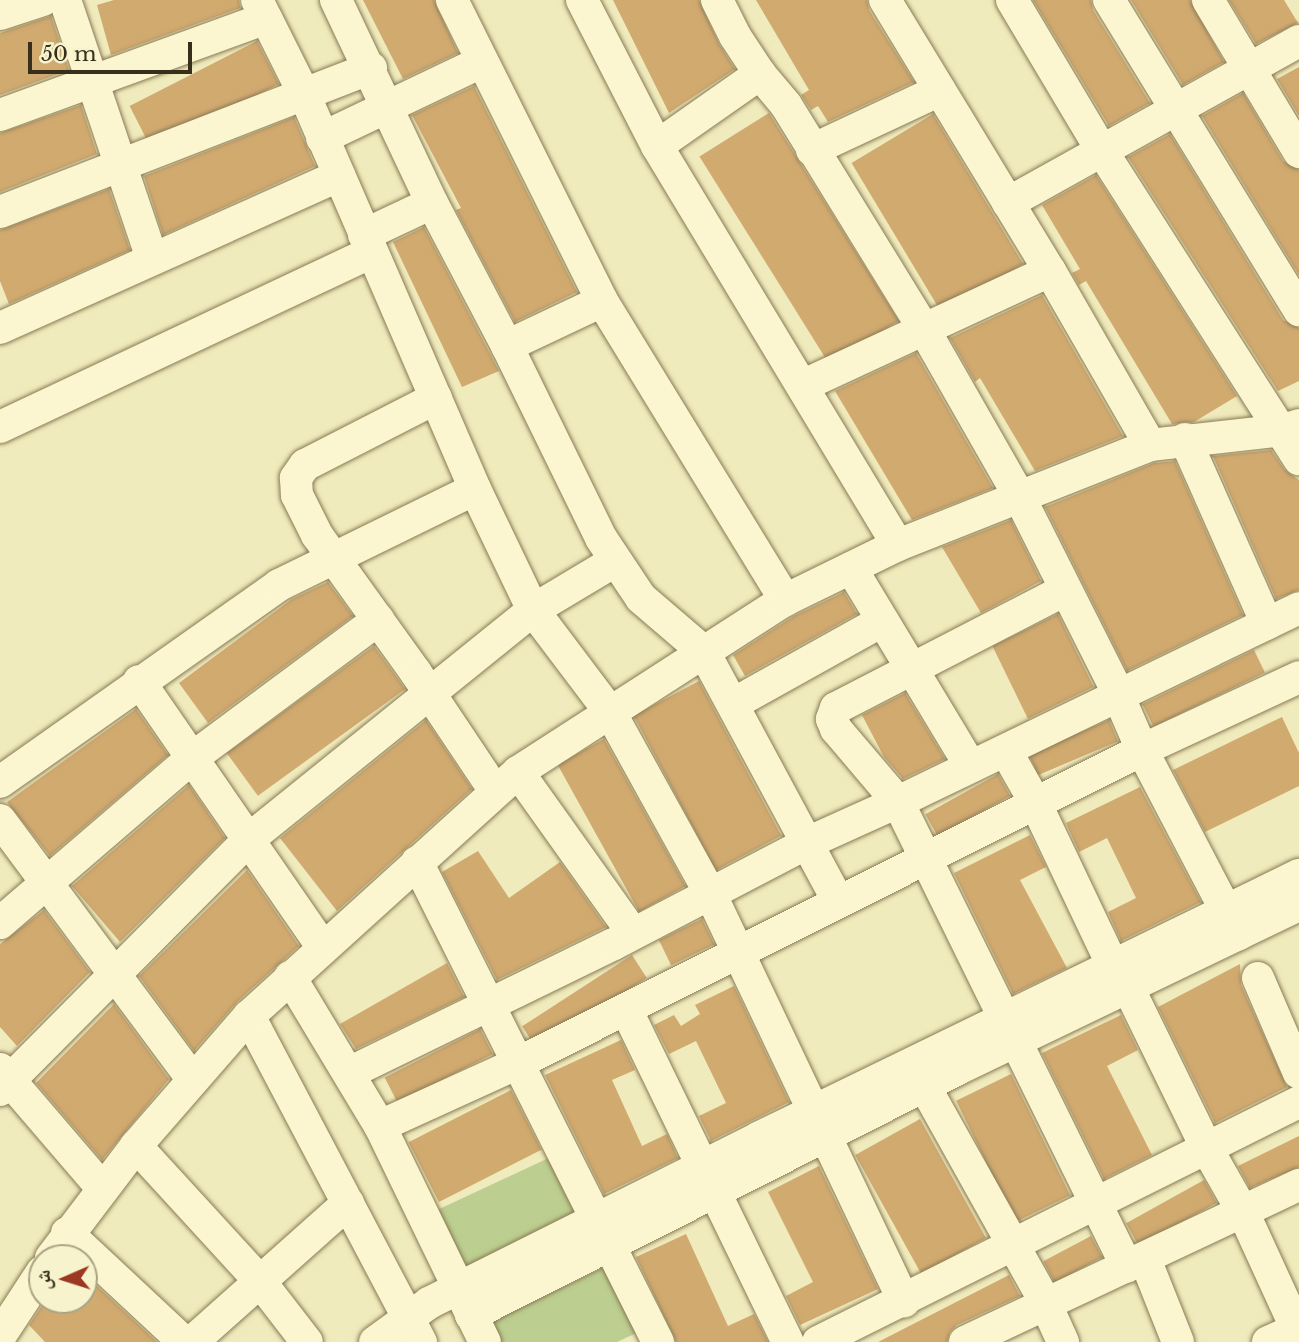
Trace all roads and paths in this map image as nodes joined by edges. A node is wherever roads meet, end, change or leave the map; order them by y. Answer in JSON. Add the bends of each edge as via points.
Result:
{"nodes":[{"id":1,"x":43,"y":0,"type":"edge"},
{"id":2,"x":65,"y":0,"type":"edge"},
{"id":3,"x":336,"y":0,"type":"edge"},
{"id":4,"x":452,"y":0,"type":"edge"},
{"id":5,"x":582,"y":0,"type":"edge"},
{"id":6,"x":718,"y":0,"type":"edge"},
{"id":7,"x":885,"y":0,"type":"edge"},
{"id":8,"x":1012,"y":0,"type":"edge"},
{"id":9,"x":1109,"y":0,"type":"edge"},
{"id":10,"x":1208,"y":0,"type":"edge"},
{"id":11,"x":261,"y":9,"type":"edge"},
{"id":12,"x":0,"y":14,"type":"edge"},
{"id":13,"x":1299,"y":41,"type":"edge"},
{"id":14,"x":481,"y":62,"type":"junction"},
{"id":15,"x":371,"y":68,"type":"junction"},
{"id":16,"x":1250,"y":69,"type":"junction"},
{"id":17,"x":760,"y":74,"type":"junction"},
{"id":18,"x":92,"y":80,"type":"junction"},
{"id":19,"x":940,"y":90,"type":"junction"},
{"id":20,"x":304,"y":96,"type":"junction"},
{"id":21,"x":388,"y":108,"type":"junction"},
{"id":22,"x":1176,"y":110,"type":"junction"},
{"id":23,"x":0,"y":115,"type":"edge"},
{"id":24,"x":322,"y":138,"type":"junction"},
{"id":25,"x":657,"y":146,"type":"junction"},
{"id":26,"x":812,"y":150,"type":"junction"},
{"id":27,"x":1102,"y":151,"type":"junction"},
{"id":28,"x":1299,"y":152,"type":"edge"},
{"id":29,"x":121,"y":167,"type":"junction"},
{"id":30,"x":339,"y":176,"type":"junction"},
{"id":31,"x":432,"y":203,"type":"junction"},
{"id":32,"x":1008,"y":204,"type":"junction"},
{"id":33,"x":0,"y":212,"type":"edge"},
{"id":34,"x":368,"y":244,"type":"junction"},
{"id":35,"x":152,"y":260,"type":"junction"},
{"id":36,"x":1050,"y":271,"type":"junction"},
{"id":37,"x":602,"y":301,"type":"junction"},
{"id":38,"x":1299,"y":310,"type":"edge"},
{"id":39,"x":0,"y":328,"type":"edge"},
{"id":40,"x":925,"y":331,"type":"junction"},
{"id":41,"x":507,"y":346,"type":"junction"},
{"id":42,"x":804,"y":386,"type":"junction"},
{"id":43,"x":436,"y":398,"type":"junction"},
{"id":44,"x":0,"y":427,"type":"edge"},
{"id":45,"x":1291,"y":428,"type":"edge"},
{"id":46,"x":1185,"y":439,"type":"junction"},
{"id":47,"x":1150,"y":445,"type":"junction"},
{"id":48,"x":1299,"y":459,"type":"edge"},
{"id":49,"x":475,"y":489,"type":"junction"},
{"id":50,"x":1018,"y":496,"type":"junction"},
{"id":51,"x":898,"y":545,"type":"junction"},
{"id":52,"x":332,"y":557,"type":"junction"},
{"id":53,"x":615,"y":561,"type":"junction"},
{"id":54,"x":851,"y":568,"type":"junction"},
{"id":55,"x":1065,"y":590,"type":"junction"},
{"id":56,"x":785,"y":600,"type":"junction"},
{"id":57,"x":1299,"y":608,"type":"edge"},
{"id":58,"x":533,"y":610,"type":"junction"},
{"id":59,"x":378,"y":620,"type":"junction"},
{"id":60,"x":882,"y":621,"type":"junction"},
{"id":61,"x":1267,"y":624,"type":"junction"},
{"id":62,"x":705,"y":652,"type":"junction"},
{"id":63,"x":913,"y":670,"type":"junction"},
{"id":64,"x":139,"y":681,"type":"junction"},
{"id":65,"x":1296,"y":686,"type":"edge"},
{"id":66,"x":428,"y":692,"type":"junction"},
{"id":67,"x":1118,"y":696,"type":"junction"},
{"id":68,"x":733,"y":704,"type":"junction"},
{"id":69,"x":610,"y":712,"type":"junction"},
{"id":70,"x":1142,"y":750,"type":"junction"},
{"id":71,"x":1006,"y":751,"type":"junction"},
{"id":72,"x":192,"y":758,"type":"junction"},
{"id":73,"x":971,"y":767,"type":"junction"},
{"id":74,"x":507,"y":781,"type":"junction"},
{"id":75,"x":0,"y":782,"type":"edge"},
{"id":76,"x":898,"y":802,"type":"junction"},
{"id":77,"x":1036,"y":804,"type":"junction"},
{"id":78,"x":0,"y":820,"type":"edge"},
{"id":79,"x":248,"y":840,"type":"junction"},
{"id":80,"x":807,"y":843,"type":"junction"},
{"id":81,"x":927,"y":859,"type":"junction"},
{"id":82,"x":417,"y":862,"type":"junction"},
{"id":83,"x":1299,"y":875,"type":"edge"},
{"id":84,"x":47,"y":883,"type":"junction"},
{"id":85,"x":711,"y":895,"type":"junction"},
{"id":86,"x":838,"y":901,"type":"junction"},
{"id":87,"x":1299,"y":905,"type":"edge"},
{"id":88,"x":1232,"y":921,"type":"junction"},
{"id":89,"x":0,"y":923,"type":"edge"},
{"id":90,"x":633,"y":933,"type":"junction"},
{"id":91,"x":323,"y":948,"type":"junction"},
{"id":92,"x":738,"y":953,"type":"junction"},
{"id":93,"x":114,"y":974,"type":"junction"},
{"id":94,"x":1120,"y":975,"type":"junction"},
{"id":95,"x":290,"y":977,"type":"junction"},
{"id":96,"x":1258,"y":978,"type":"dead end"},
{"id":97,"x":489,"y":1004,"type":"junction"},
{"id":98,"x":626,"y":1009,"type":"junction"},
{"id":99,"x":249,"y":1016,"type":"junction"},
{"id":100,"x":1009,"y":1030,"type":"junction"},
{"id":101,"x":518,"y":1063,"type":"junction"},
{"id":102,"x":351,"y":1072,"type":"junction"},
{"id":103,"x":1299,"y":1073,"type":"edge"},
{"id":104,"x":192,"y":1079,"type":"junction"},
{"id":105,"x":3,"y":1080,"type":"edge"},
{"id":106,"x":925,"y":1087,"type":"junction"},
{"id":107,"x":1299,"y":1102,"type":"edge"},
{"id":108,"x":820,"y":1124,"type":"junction"},
{"id":109,"x":380,"y":1126,"type":"junction"},
{"id":110,"x":136,"y":1146,"type":"junction"},
{"id":111,"x":1206,"y":1147,"type":"junction"},
{"id":112,"x":709,"y":1179,"type":"junction"},
{"id":113,"x":1299,"y":1185,"type":"edge"},
{"id":114,"x":102,"y":1188,"type":"junction"},
{"id":115,"x":348,"y":1203,"type":"junction"},
{"id":116,"x":1094,"y":1204,"type":"junction"},
{"id":117,"x":1244,"y":1214,"type":"junction"},
{"id":118,"x":604,"y":1232,"type":"junction"},
{"id":119,"x":60,"y":1244,"type":"edge"},
{"id":120,"x":1012,"y":1245,"type":"junction"},
{"id":121,"x":1136,"y":1263,"type":"junction"},
{"id":122,"x":98,"y":1275,"type":"edge"},
{"id":123,"x":259,"y":1280,"type":"junction"},
{"id":124,"x":28,"y":1296,"type":"edge"},
{"id":125,"x":904,"y":1301,"type":"junction"},
{"id":126,"x":1045,"y":1302,"type":"junction"},
{"id":127,"x":472,"y":1315,"type":"edge"},
{"id":128,"x":415,"y":1330,"type":"edge"},
{"id":129,"x":8,"y":1331,"type":"edge"},
{"id":130,"x":1298,"y":1331,"type":"edge"},
{"id":131,"x":184,"y":1342,"type":"edge"},
{"id":132,"x":192,"y":1342,"type":"edge"},
{"id":133,"x":307,"y":1342,"type":"edge"},
{"id":134,"x":375,"y":1342,"type":"edge"},
{"id":135,"x":658,"y":1342,"type":"edge"},
{"id":136,"x":788,"y":1342,"type":"edge"},
{"id":137,"x":818,"y":1342,"type":"edge"},
{"id":138,"x":965,"y":1342,"type":"edge"},
{"id":139,"x":1063,"y":1342,"type":"edge"},
{"id":140,"x":1178,"y":1342,"type":"edge"},
{"id":141,"x":1268,"y":1342,"type":"edge"}],
"edges":[{"from":1,"to":12,"type":"street"},
{"from":2,"to":18,"type":"street"},
{"from":3,"to":15,"type":"street"},
{"from":4,"to":14,"type":"street"},
{"from":5,"to":25,"type":"street"},
{"from":6,"to":17,"type":"street"},
{"from":7,"to":19,"type":"street"},
{"from":8,"to":27,"type":"street"},
{"from":9,"to":22,"type":"street"},
{"from":10,"to":16,"type":"street"},
{"from":11,"to":18,"type":"street"},
{"from":11,"to":20,"type":"street"},
{"from":13,"to":16,"type":"street"},
{"from":14,"to":21,"type":"street"},
{"from":14,"to":37,"type":"street"},
{"from":15,"to":20,"type":"street"},
{"from":15,"to":21,"type":"street"},
{"from":16,"to":22,"type":"street"},
{"from":16,"to":28,"type":"street"},
{"from":17,"to":25,"type":"street"},
{"from":17,"to":26,"type":"street","via":[[786,105]]},
{"from":18,"to":23,"type":"street"},
{"from":18,"to":29,"type":"street"},
{"from":19,"to":26,"type":"street"},
{"from":19,"to":32,"type":"street"},
{"from":20,"to":24,"type":"street"},
{"from":20,"to":29,"type":"street"},
{"from":21,"to":24,"type":"street"},
{"from":21,"to":31,"type":"street"},
{"from":22,"to":27,"type":"street"},
{"from":22,"to":38,"type":"street"},
{"from":24,"to":30,"type":"street"},
{"from":25,"to":42,"type":"street"},
{"from":26,"to":40,"type":"street"},
{"from":27,"to":32,"type":"street"},
{"from":27,"to":45,"type":"street"},
{"from":29,"to":33,"type":"street"},
{"from":29,"to":35,"type":"street"},
{"from":30,"to":34,"type":"street"},
{"from":30,"to":35,"type":"street"},
{"from":31,"to":34,"type":"street"},
{"from":31,"to":41,"type":"street"},
{"from":32,"to":36,"type":"street"},
{"from":34,"to":43,"type":"street"},
{"from":34,"to":44,"type":"street"},
{"from":35,"to":39,"type":"street"},
{"from":36,"to":40,"type":"street"},
{"from":36,"to":47,"type":"street"},
{"from":37,"to":41,"type":"street"},
{"from":37,"to":56,"type":"street"},
{"from":40,"to":42,"type":"street"},
{"from":40,"to":50,"type":"street"},
{"from":41,"to":53,"type":"street"},
{"from":42,"to":51,"type":"street"},
{"from":43,"to":49,"type":"street"},
{"from":43,"to":52,"type":"street","via":[[313,460],[300,471],[296,486],[299,503]]},
{"from":45,"to":46,"type":"street"},
{"from":45,"to":48,"type":"street"},
{"from":46,"to":47,"type":"street"},
{"from":46,"to":61,"type":"street"},
{"from":47,"to":50,"type":"street"},
{"from":49,"to":52,"type":"street"},
{"from":49,"to":58,"type":"street"},
{"from":50,"to":51,"type":"street"},
{"from":50,"to":55,"type":"street"},
{"from":51,"to":54,"type":"street"},
{"from":52,"to":59,"type":"street"},
{"from":52,"to":64,"type":"street","via":[[279,585]]},
{"from":53,"to":58,"type":"street"},
{"from":53,"to":62,"type":"street","via":[[641,598]]},
{"from":54,"to":56,"type":"street"},
{"from":54,"to":60,"type":"street"},
{"from":55,"to":63,"type":"street"},
{"from":55,"to":67,"type":"street"},
{"from":56,"to":62,"type":"street"},
{"from":57,"to":61,"type":"street"},
{"from":58,"to":66,"type":"street"},
{"from":58,"to":69,"type":"street"},
{"from":59,"to":66,"type":"street"},
{"from":59,"to":72,"type":"street"},
{"from":60,"to":63,"type":"street"},
{"from":60,"to":68,"type":"street"},
{"from":61,"to":67,"type":"street"},
{"from":62,"to":68,"type":"street"},
{"from":62,"to":69,"type":"street"},
{"from":63,"to":73,"type":"street"},
{"from":63,"to":76,"type":"street","via":[[842,702],[832,715],[836,729]]},
{"from":64,"to":72,"type":"street"},
{"from":64,"to":75,"type":"street"},
{"from":65,"to":70,"type":"street"},
{"from":66,"to":74,"type":"street"},
{"from":66,"to":79,"type":"street"},
{"from":67,"to":70,"type":"street"},
{"from":67,"to":71,"type":"street"},
{"from":68,"to":80,"type":"street"},
{"from":69,"to":74,"type":"street"},
{"from":69,"to":85,"type":"street"},
{"from":70,"to":77,"type":"street"},
{"from":70,"to":88,"type":"street"},
{"from":71,"to":73,"type":"street"},
{"from":71,"to":77,"type":"street"},
{"from":72,"to":79,"type":"street"},
{"from":72,"to":84,"type":"street"},
{"from":73,"to":76,"type":"street"},
{"from":74,"to":82,"type":"street"},
{"from":74,"to":90,"type":"street"},
{"from":76,"to":80,"type":"street"},
{"from":76,"to":81,"type":"street"},
{"from":77,"to":81,"type":"street"},
{"from":77,"to":94,"type":"street"},
{"from":78,"to":84,"type":"street"},
{"from":79,"to":91,"type":"street"},
{"from":79,"to":93,"type":"street"},
{"from":80,"to":85,"type":"street"},
{"from":80,"to":86,"type":"street"},
{"from":81,"to":86,"type":"street"},
{"from":81,"to":100,"type":"street"},
{"from":82,"to":91,"type":"street"},
{"from":82,"to":97,"type":"street"},
{"from":83,"to":88,"type":"street"},
{"from":84,"to":89,"type":"street"},
{"from":84,"to":93,"type":"street"},
{"from":85,"to":90,"type":"street"},
{"from":85,"to":92,"type":"street"},
{"from":86,"to":92,"type":"street"},
{"from":87,"to":88,"type":"street"},
{"from":88,"to":94,"type":"street"},
{"from":90,"to":97,"type":"street"},
{"from":91,"to":95,"type":"street"},
{"from":92,"to":98,"type":"street"},
{"from":92,"to":108,"type":"street"},
{"from":93,"to":104,"type":"street"},
{"from":93,"to":105,"type":"street"},
{"from":94,"to":100,"type":"street"},
{"from":94,"to":111,"type":"street"},
{"from":95,"to":99,"type":"street"},
{"from":95,"to":102,"type":"street"},
{"from":96,"to":103,"type":"street"},
{"from":97,"to":101,"type":"street"},
{"from":97,"to":102,"type":"street"},
{"from":98,"to":101,"type":"street"},
{"from":98,"to":112,"type":"street"},
{"from":99,"to":104,"type":"street"},
{"from":99,"to":115,"type":"street"},
{"from":100,"to":106,"type":"street"},
{"from":100,"to":108,"type":"street"},
{"from":100,"to":116,"type":"street"},
{"from":101,"to":109,"type":"street"},
{"from":101,"to":118,"type":"street"},
{"from":102,"to":109,"type":"street"},
{"from":104,"to":110,"type":"street"},
{"from":105,"to":114,"type":"street"},
{"from":106,"to":108,"type":"street"},
{"from":106,"to":120,"type":"street"},
{"from":107,"to":111,"type":"street"},
{"from":108,"to":112,"type":"street"},
{"from":108,"to":125,"type":"street"},
{"from":109,"to":127,"type":"street"},
{"from":110,"to":114,"type":"street"},
{"from":110,"to":123,"type":"street"},
{"from":111,"to":116,"type":"street"},
{"from":111,"to":117,"type":"street"},
{"from":112,"to":118,"type":"street"},
{"from":112,"to":136,"type":"street"},
{"from":113,"to":117,"type":"street"},
{"from":114,"to":119,"type":"street"},
{"from":115,"to":123,"type":"street"},
{"from":115,"to":128,"type":"street"},
{"from":116,"to":120,"type":"street"},
{"from":116,"to":121,"type":"street"},
{"from":117,"to":121,"type":"street"},
{"from":117,"to":130,"type":"street"},
{"from":118,"to":127,"type":"street"},
{"from":118,"to":135,"type":"street"},
{"from":120,"to":125,"type":"street"},
{"from":120,"to":126,"type":"street"},
{"from":121,"to":126,"type":"street"},
{"from":121,"to":140,"type":"street"},
{"from":122,"to":131,"type":"street"},
{"from":123,"to":132,"type":"street"},
{"from":123,"to":133,"type":"street"},
{"from":124,"to":129,"type":"street"},
{"from":125,"to":137,"type":"street"},
{"from":126,"to":138,"type":"street"},
{"from":126,"to":139,"type":"street"},
{"from":127,"to":128,"type":"street"},
{"from":128,"to":134,"type":"street"},
{"from":130,"to":141,"type":"street"}]}
